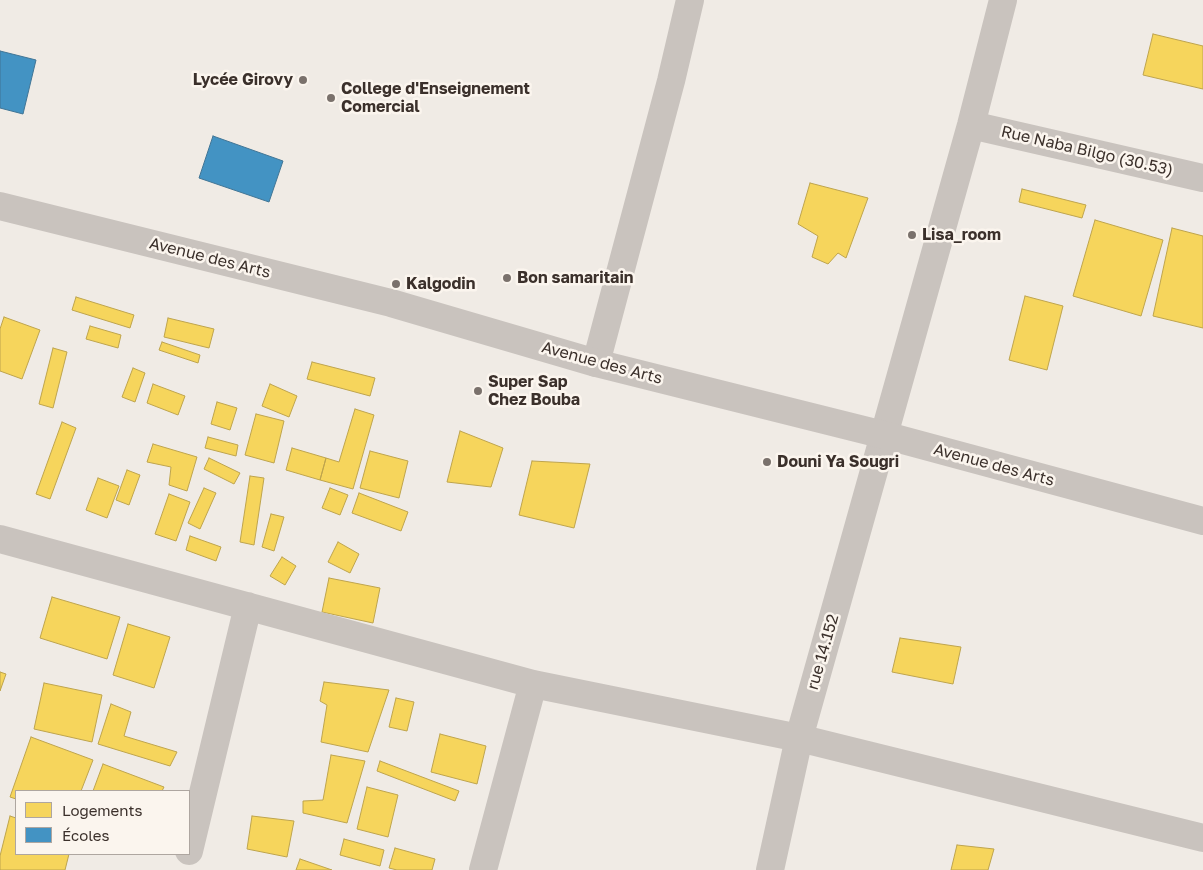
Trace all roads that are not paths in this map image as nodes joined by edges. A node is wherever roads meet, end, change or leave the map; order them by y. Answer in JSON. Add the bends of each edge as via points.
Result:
{"nodes":[{"id":1,"x":690,"y":0,"type":"edge"},
{"id":2,"x":1003,"y":0,"type":"edge"},
{"id":3,"x":971,"y":125,"type":"junction"},
{"id":4,"x":1203,"y":178,"type":"edge"},
{"id":5,"x":0,"y":206,"type":"edge"},
{"id":6,"x":596,"y":363,"type":"junction"},
{"id":7,"x":884,"y":435,"type":"junction"},
{"id":8,"x":1203,"y":521,"type":"edge"},
{"id":9,"x":0,"y":539,"type":"edge"},
{"id":10,"x":248,"y":606,"type":"junction"},
{"id":11,"x":532,"y":684,"type":"junction"},
{"id":12,"x":799,"y":738,"type":"junction"},
{"id":13,"x":1203,"y":838,"type":"edge"},
{"id":14,"x":190,"y":845,"type":"edge"},
{"id":15,"x":188,"y":855,"type":"edge"},
{"id":16,"x":184,"y":870,"type":"edge"},
{"id":17,"x":483,"y":870,"type":"edge"},
{"id":18,"x":770,"y":870,"type":"edge"}],
"edges":[{"from":1,"to":6,"type":"street"},
{"from":2,"to":3,"type":"street","name":"rue 14.152"},
{"from":3,"to":4,"type":"street","name":"Rue Naba Bilgo (30.53)"},
{"from":3,"to":7,"type":"street","name":"rue 14.152"},
{"from":5,"to":6,"type":"street","name":"Avenue des Arts","via":[[392,303]]},
{"from":6,"to":7,"type":"street","name":"Avenue des Arts"},
{"from":7,"to":8,"type":"street","name":"Avenue des Arts"},
{"from":7,"to":12,"type":"street","name":"rue 14.152"},
{"from":9,"to":10,"type":"street"},
{"from":10,"to":11,"type":"street"},
{"from":10,"to":14,"type":"street"},
{"from":11,"to":12,"type":"street"},
{"from":11,"to":17,"type":"street"},
{"from":12,"to":13,"type":"street"},
{"from":12,"to":18,"type":"street","name":"rue 14.152"},
{"from":15,"to":16,"type":"street"}]}
